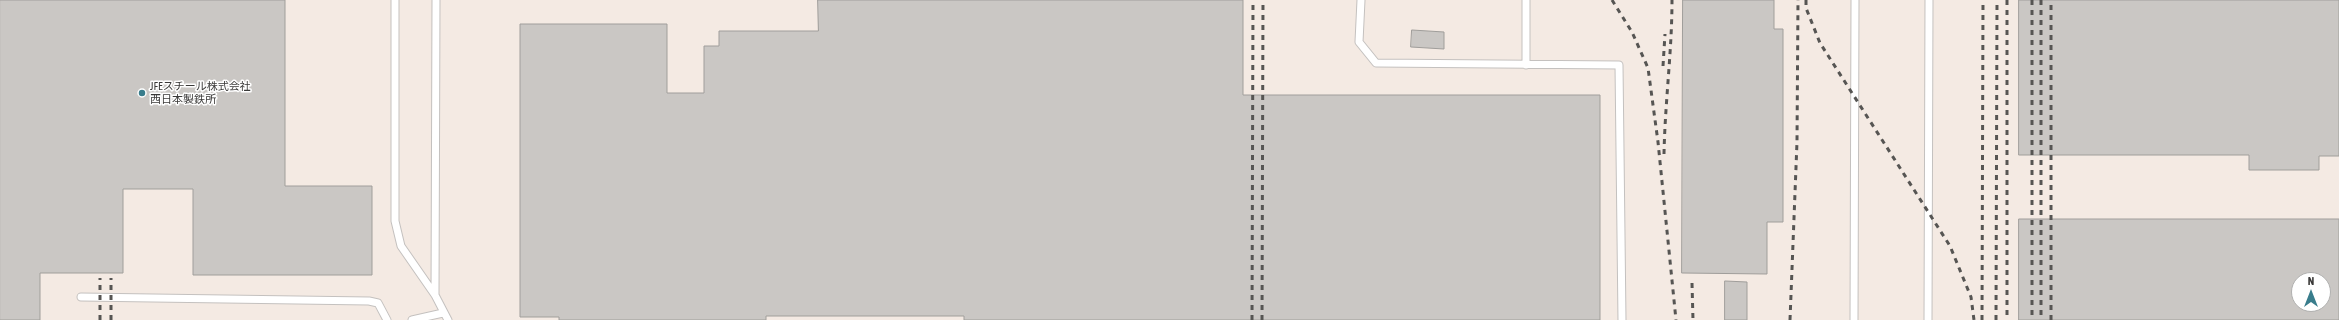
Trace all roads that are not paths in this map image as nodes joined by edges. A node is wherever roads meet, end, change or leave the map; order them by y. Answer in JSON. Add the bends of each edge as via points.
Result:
{"nodes":[{"id":1,"x":395,"y":0,"type":"edge"},
{"id":2,"x":436,"y":0,"type":"edge"},
{"id":3,"x":1361,"y":0,"type":"edge"},
{"id":4,"x":1526,"y":0,"type":"edge"},
{"id":5,"x":1855,"y":0,"type":"edge"},
{"id":6,"x":1929,"y":0,"type":"edge"},
{"id":7,"x":1526,"y":64,"type":"junction"},
{"id":8,"x":435,"y":295,"type":"junction"},
{"id":9,"x":81,"y":297,"type":"dead end"},
{"id":10,"x":443,"y":313,"type":"junction"},
{"id":11,"x":387,"y":320,"type":"edge"},
{"id":12,"x":412,"y":320,"type":"edge"},
{"id":13,"x":448,"y":320,"type":"edge"},
{"id":14,"x":1622,"y":320,"type":"edge"},
{"id":15,"x":1854,"y":320,"type":"edge"},
{"id":16,"x":1928,"y":320,"type":"edge"}],
"edges":[{"from":1,"to":8,"type":"lane","via":[[395,221],[402,246]]},
{"from":2,"to":8,"type":"lane"},
{"from":3,"to":7,"type":"lane","via":[[1359,42],[1376,63]]},
{"from":4,"to":7,"type":"lane"},
{"from":5,"to":15,"type":"lane"},
{"from":6,"to":16,"type":"lane"},
{"from":7,"to":14,"type":"lane","via":[[1619,65]]},
{"from":8,"to":10,"type":"lane"},
{"from":9,"to":11,"type":"lane","via":[[369,301],[378,303]]},
{"from":10,"to":12,"type":"lane"},
{"from":10,"to":13,"type":"lane"}]}
